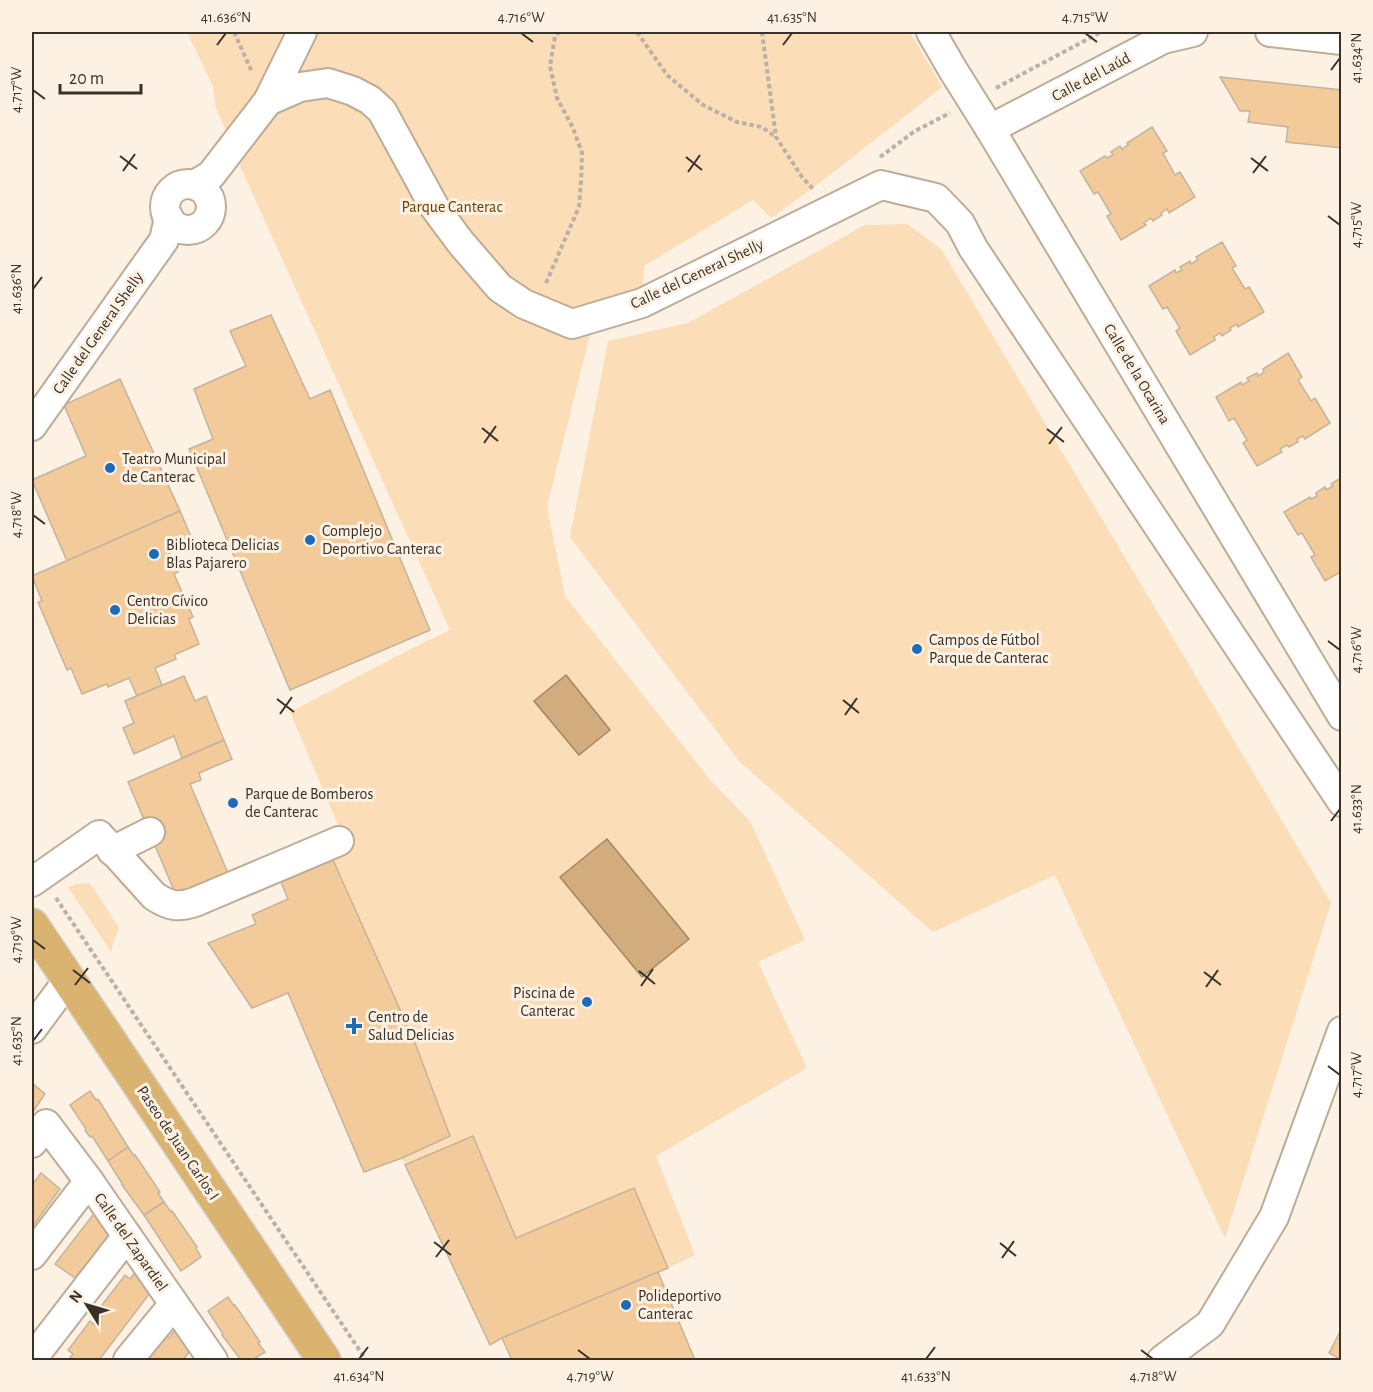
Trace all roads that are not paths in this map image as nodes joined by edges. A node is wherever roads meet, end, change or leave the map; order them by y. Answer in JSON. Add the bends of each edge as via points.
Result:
{"nodes":[{"id":1,"x":302,"y":32,"type":"edge"},
{"id":2,"x":932,"y":32,"type":"edge"},
{"id":3,"x":1193,"y":32,"type":"edge"},
{"id":4,"x":1270,"y":32,"type":"edge"},
{"id":5,"x":1341,"y":40,"type":"edge"},
{"id":6,"x":268,"y":101,"type":"junction"},
{"id":7,"x":990,"y":129,"type":"junction"},
{"id":8,"x":32,"y":426,"type":"edge"},
{"id":9,"x":1341,"y":716,"type":"edge"},
{"id":10,"x":1341,"y":802,"type":"edge"},
{"id":11,"x":150,"y":832,"type":"dead end"},
{"id":12,"x":339,"y":841,"type":"dead end"},
{"id":13,"x":112,"y":851,"type":"junction"},
{"id":14,"x":36,"y":879,"type":"edge"},
{"id":15,"x":32,"y":925,"type":"edge"},
{"id":16,"x":69,"y":980,"type":"junction"},
{"id":17,"x":32,"y":1029,"type":"edge"},
{"id":18,"x":1341,"y":1031,"type":"edge"},
{"id":19,"x":39,"y":1134,"type":"edge"},
{"id":20,"x":89,"y":1181,"type":"junction"},
{"id":21,"x":127,"y":1236,"type":"junction"},
{"id":22,"x":32,"y":1255,"type":"edge"},
{"id":23,"x":174,"y":1304,"type":"junction"},
{"id":24,"x":32,"y":1359,"type":"edge"},
{"id":25,"x":128,"y":1360,"type":"edge"},
{"id":26,"x":212,"y":1360,"type":"edge"},
{"id":27,"x":324,"y":1360,"type":"edge"},
{"id":28,"x":1162,"y":1360,"type":"edge"}],
"edges":[{"from":1,"to":6,"type":"street"},
{"from":2,"to":7,"type":"street","name":"Calle de la Ocarina"},
{"from":3,"to":7,"type":"street","name":"Calle del Laúd","via":[[1163,39]]},
{"from":4,"to":5,"type":"street"},
{"from":6,"to":8,"type":"street","name":"Calle del General Shelly","via":[[183,201]]},
{"from":6,"to":10,"type":"street","name":"Calle del General Shelly","via":[[300,87],[328,83],[370,100],[382,111],[435,208],[500,288],[524,304],[572,324],[642,303],[881,185],[936,198],[960,223]]},
{"from":7,"to":9,"type":"street","name":"Calle de la Ocarina"},
{"from":11,"to":13,"type":"street"},
{"from":12,"to":13,"type":"street","via":[[179,906],[154,896]]},
{"from":13,"to":14,"type":"street","via":[[99,835]]},
{"from":15,"to":16,"type":"main road","name":"Paseo de Juan Carlos I"},
{"from":16,"to":17,"type":"street"},
{"from":16,"to":27,"type":"main road","name":"Paseo de Juan Carlos I"},
{"from":18,"to":28,"type":"street","via":[[1274,1217],[1210,1324]]},
{"from":19,"to":20,"type":"street","name":"Calle del Zapardiel"},
{"from":20,"to":21,"type":"street","name":"Calle del Zapardiel"},
{"from":20,"to":22,"type":"street"},
{"from":21,"to":23,"type":"street","name":"Calle del Zapardiel"},
{"from":21,"to":24,"type":"street"},
{"from":23,"to":25,"type":"street"},
{"from":23,"to":26,"type":"street","name":"Calle del Zapardiel"}]}
